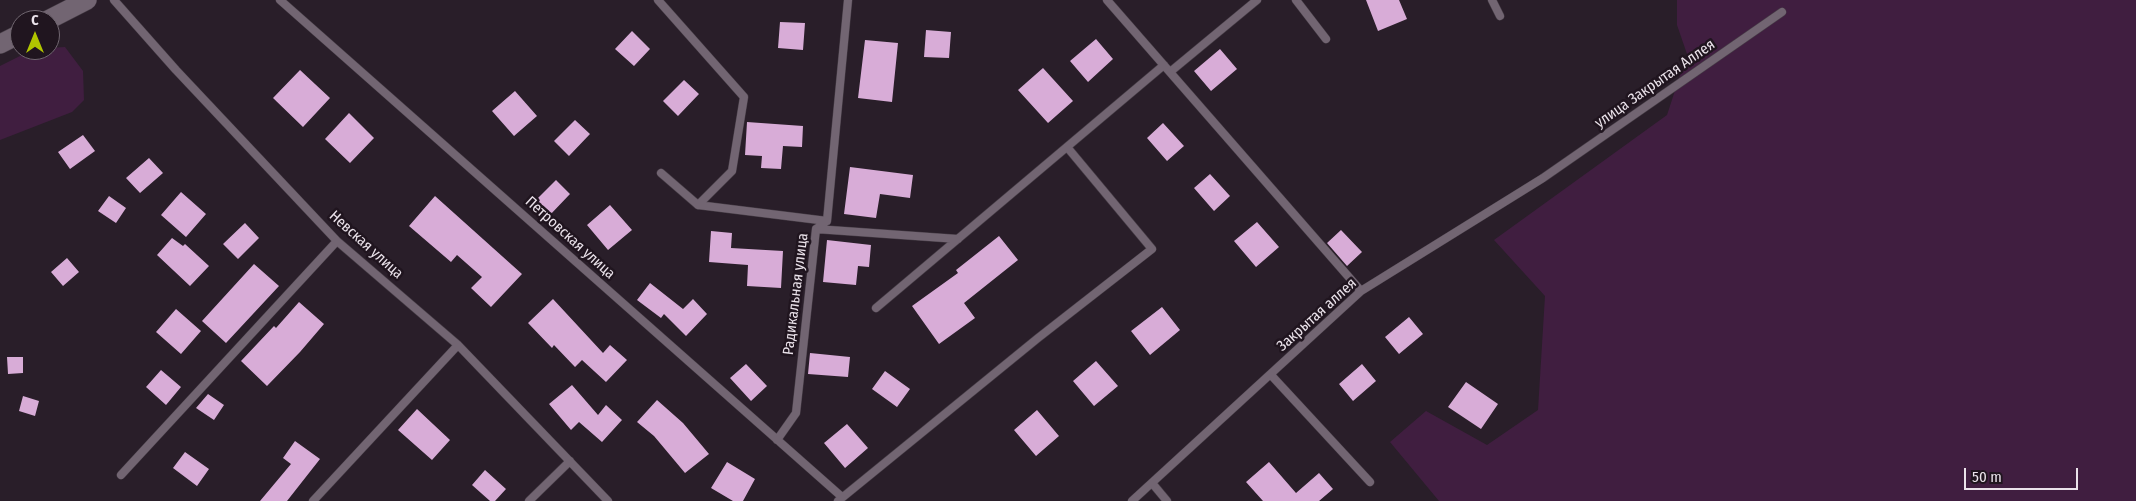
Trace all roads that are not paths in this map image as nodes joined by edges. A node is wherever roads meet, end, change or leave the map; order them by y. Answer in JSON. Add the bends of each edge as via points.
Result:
{"nodes":[{"id":1,"x":87,"y":0,"type":"edge"},
{"id":2,"x":114,"y":0,"type":"edge"},
{"id":3,"x":280,"y":0,"type":"edge"},
{"id":4,"x":658,"y":0,"type":"edge"},
{"id":5,"x":848,"y":0,"type":"edge"},
{"id":6,"x":1107,"y":0,"type":"edge"},
{"id":7,"x":1257,"y":0,"type":"edge"},
{"id":8,"x":1296,"y":0,"type":"edge"},
{"id":9,"x":1492,"y":0,"type":"edge"},
{"id":10,"x":1782,"y":12,"type":"dead end"},
{"id":11,"x":60,"y":14,"type":"edge"},
{"id":12,"x":1500,"y":16,"type":"dead end"},
{"id":13,"x":1326,"y":39,"type":"dead end"},
{"id":14,"x":1164,"y":65,"type":"junction"},
{"id":15,"x":1170,"y":72,"type":"junction"},
{"id":16,"x":1067,"y":147,"type":"junction"},
{"id":17,"x":662,"y":174,"type":"dead end"},
{"id":18,"x":1542,"y":178,"type":"joint"},
{"id":19,"x":698,"y":205,"type":"junction"},
{"id":20,"x":827,"y":221,"type":"junction"},
{"id":21,"x":816,"y":229,"type":"junction"},
{"id":22,"x":958,"y":238,"type":"junction"},
{"id":23,"x":337,"y":241,"type":"junction"},
{"id":24,"x":1361,"y":291,"type":"junction"},
{"id":25,"x":876,"y":308,"type":"dead end"},
{"id":26,"x":458,"y":345,"type":"junction"},
{"id":27,"x":1271,"y":375,"type":"junction"},
{"id":28,"x":777,"y":440,"type":"junction"},
{"id":29,"x":570,"y":461,"type":"junction"},
{"id":30,"x":121,"y":475,"type":"dead end"},
{"id":31,"x":1370,"y":482,"type":"dead end"},
{"id":32,"x":1152,"y":483,"type":"junction"},
{"id":33,"x":840,"y":499,"type":"edge"},
{"id":34,"x":313,"y":501,"type":"edge"},
{"id":35,"x":529,"y":501,"type":"edge"},
{"id":36,"x":608,"y":501,"type":"edge"},
{"id":37,"x":1132,"y":501,"type":"edge"},
{"id":38,"x":1167,"y":501,"type":"edge"}],
"edges":[{"from":1,"to":11,"type":"street"},
{"from":2,"to":23,"type":"lane","name":"Невская улица"},
{"from":3,"to":28,"type":"lane","name":"Петровская улица"},
{"from":4,"to":19,"type":"lane","via":[[744,98],[732,172]]},
{"from":5,"to":20,"type":"lane","name":"Радикальная улица"},
{"from":6,"to":14,"type":"lane"},
{"from":7,"to":15,"type":"lane"},
{"from":8,"to":13,"type":"lane"},
{"from":9,"to":12,"type":"lane"},
{"from":10,"to":18,"type":"lane","name":"улица Закрытая Аллея"},
{"from":14,"to":15,"type":"lane"},
{"from":14,"to":16,"type":"lane"},
{"from":15,"to":24,"type":"lane"},
{"from":16,"to":22,"type":"lane"},
{"from":16,"to":33,"type":"lane","via":[[1152,250]]},
{"from":17,"to":19,"type":"lane"},
{"from":18,"to":24,"type":"lane","name":"Закрытая аллея"},
{"from":19,"to":20,"type":"lane"},
{"from":20,"to":21,"type":"lane","name":"Радикальная улица"},
{"from":21,"to":22,"type":"lane"},
{"from":21,"to":28,"type":"lane","name":"Радикальная улица","via":[[796,413]]},
{"from":22,"to":25,"type":"lane"},
{"from":23,"to":26,"type":"lane","name":"Невская улица"},
{"from":23,"to":30,"type":"lane"},
{"from":24,"to":27,"type":"lane","name":"Закрытая аллея"},
{"from":26,"to":29,"type":"lane","name":"Невская улица"},
{"from":26,"to":34,"type":"lane"},
{"from":27,"to":31,"type":"lane"},
{"from":27,"to":32,"type":"lane","name":"Закрытая аллея"},
{"from":28,"to":33,"type":"lane","name":"Петровская улица"},
{"from":29,"to":35,"type":"lane"},
{"from":29,"to":36,"type":"lane","name":"Невская улица"},
{"from":32,"to":37,"type":"lane","name":"Закрытая аллея"},
{"from":32,"to":38,"type":"lane"}]}
